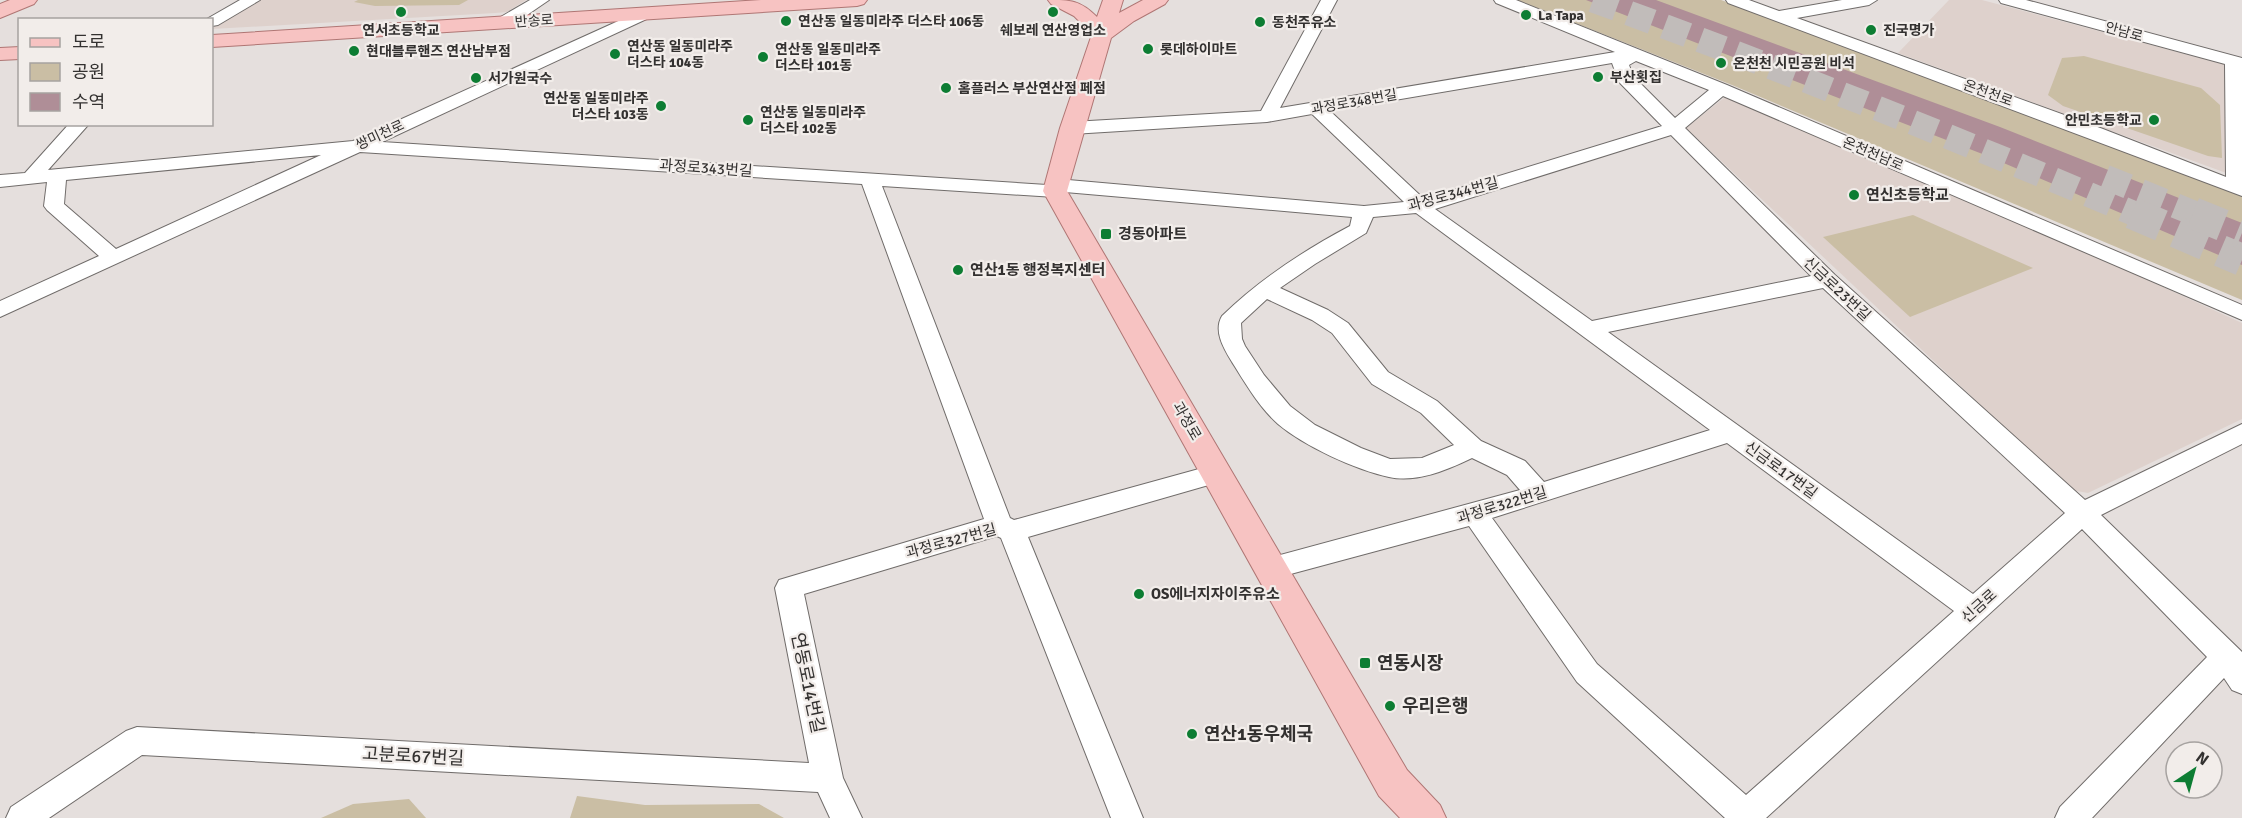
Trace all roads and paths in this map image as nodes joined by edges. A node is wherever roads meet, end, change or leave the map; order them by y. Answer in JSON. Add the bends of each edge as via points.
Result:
{"nodes":[{"id":1,"x":27,"y":0,"type":"edge"},
{"id":2,"x":252,"y":0,"type":"edge"},
{"id":3,"x":541,"y":0,"type":"edge"},
{"id":4,"x":857,"y":0,"type":"edge"},
{"id":5,"x":1058,"y":0,"type":"edge"},
{"id":6,"x":1113,"y":0,"type":"edge"},
{"id":7,"x":1158,"y":0,"type":"edge"},
{"id":8,"x":1329,"y":0,"type":"edge"},
{"id":9,"x":1502,"y":0,"type":"edge"},
{"id":10,"x":1734,"y":0,"type":"edge"},
{"id":11,"x":1869,"y":0,"type":"edge"},
{"id":12,"x":2007,"y":0,"type":"edge"},
{"id":13,"x":0,"y":12,"type":"edge"},
{"id":14,"x":647,"y":13,"type":"junction"},
{"id":15,"x":1778,"y":16,"type":"junction"},
{"id":16,"x":213,"y":20,"type":"edge"},
{"id":17,"x":505,"y":22,"type":"junction"},
{"id":18,"x":1103,"y":34,"type":"junction"},
{"id":19,"x":213,"y":41,"type":"edge"},
{"id":20,"x":18,"y":53,"type":"edge"},
{"id":21,"x":0,"y":54,"type":"edge"},
{"id":22,"x":1634,"y":54,"type":"junction"},
{"id":23,"x":2238,"y":62,"type":"edge"},
{"id":24,"x":1721,"y":89,"type":"junction"},
{"id":25,"x":1317,"y":109,"type":"junction"},
{"id":26,"x":1267,"y":116,"type":"junction"},
{"id":27,"x":78,"y":126,"type":"edge"},
{"id":28,"x":1072,"y":128,"type":"junction"},
{"id":29,"x":1674,"y":128,"type":"junction"},
{"id":30,"x":357,"y":146,"type":"junction"},
{"id":31,"x":57,"y":176,"type":"junction"},
{"id":32,"x":31,"y":178,"type":"junction"},
{"id":33,"x":870,"y":179,"type":"junction"},
{"id":34,"x":0,"y":182,"type":"edge"},
{"id":35,"x":1056,"y":188,"type":"junction"},
{"id":36,"x":2239,"y":189,"type":"edge"},
{"id":37,"x":1420,"y":207,"type":"junction"},
{"id":38,"x":1364,"y":212,"type":"junction"},
{"id":39,"x":114,"y":258,"type":"junction"},
{"id":40,"x":1827,"y":280,"type":"junction"},
{"id":41,"x":1264,"y":289,"type":"junction"},
{"id":42,"x":0,"y":310,"type":"edge"},
{"id":43,"x":2242,"y":313,"type":"edge"},
{"id":44,"x":1589,"y":329,"type":"junction"},
{"id":45,"x":1730,"y":433,"type":"junction"},
{"id":46,"x":2242,"y":433,"type":"edge"},
{"id":47,"x":1472,"y":447,"type":"junction"},
{"id":48,"x":1217,"y":473,"type":"junction"},
{"id":49,"x":1539,"y":494,"type":"junction"},
{"id":50,"x":2082,"y":513,"type":"junction"},
{"id":51,"x":1475,"y":514,"type":"junction"},
{"id":52,"x":1005,"y":528,"type":"junction"},
{"id":53,"x":1272,"y":568,"type":"junction"},
{"id":54,"x":789,"y":588,"type":"joint"},
{"id":55,"x":1974,"y":610,"type":"junction"},
{"id":56,"x":2237,"y":669,"type":"edge"},
{"id":57,"x":828,"y":778,"type":"junction"},
{"id":58,"x":1745,"y":817,"type":"edge"},
{"id":59,"x":22,"y":818,"type":"edge"},
{"id":60,"x":846,"y":818,"type":"edge"},
{"id":61,"x":1127,"y":818,"type":"edge"},
{"id":62,"x":1426,"y":818,"type":"edge"},
{"id":63,"x":2071,"y":818,"type":"edge"}],
"edges":[{"from":1,"to":13,"type":"main road"},
{"from":2,"to":16,"type":"street"},
{"from":3,"to":17,"type":"street"},
{"from":4,"to":14,"type":"main road","name":"반송로"},
{"from":5,"to":18,"type":"main road","via":[[1081,12]]},
{"from":6,"to":18,"type":"main road"},
{"from":7,"to":18,"type":"main road"},
{"from":8,"to":26,"type":"street"},
{"from":9,"to":22,"type":"street","name":"온천천남로"},
{"from":10,"to":15,"type":"street","name":"온천천로"},
{"from":11,"to":15,"type":"street"},
{"from":12,"to":23,"type":"street","name":"안남로"},
{"from":14,"to":17,"type":"main road","name":"반송로"},
{"from":14,"to":30,"type":"street","name":"쌍미천로"},
{"from":15,"to":36,"type":"street","name":"온천천로"},
{"from":17,"to":19,"type":"main road","name":"반송로"},
{"from":18,"to":28,"type":"main road"},
{"from":20,"to":21,"type":"main road"},
{"from":22,"to":24,"type":"street","name":"온천천남로"},
{"from":22,"to":25,"type":"street","name":"과정로348번길"},
{"from":22,"to":29,"type":"street","name":"신금로23번길","via":[[1620,64],[1625,78]]},
{"from":23,"to":36,"type":"street"},
{"from":24,"to":29,"type":"street","name":"과정로344번길"},
{"from":24,"to":43,"type":"street","name":"온천천남로"},
{"from":25,"to":26,"type":"street","name":"과정로348번길"},
{"from":25,"to":37,"type":"street","name":"신금로17번길"},
{"from":26,"to":28,"type":"street","name":"과정로348번길"},
{"from":27,"to":32,"type":"street"},
{"from":28,"to":35,"type":"main road"},
{"from":29,"to":37,"type":"street","name":"과정로344번길"},
{"from":29,"to":40,"type":"street","name":"신금로23번길"},
{"from":30,"to":31,"type":"street"},
{"from":30,"to":33,"type":"street","name":"과정로343번길"},
{"from":30,"to":39,"type":"street","name":"쌍미천로"},
{"from":31,"to":32,"type":"street"},
{"from":31,"to":39,"type":"street","via":[[54,206]]},
{"from":32,"to":34,"type":"street"},
{"from":33,"to":35,"type":"street","name":"과정로343번길"},
{"from":33,"to":52,"type":"street"},
{"from":35,"to":38,"type":"street","name":"과정로344번길"},
{"from":35,"to":48,"type":"main road","name":"과정로"},
{"from":37,"to":38,"type":"street","name":"과정로344번길"},
{"from":37,"to":44,"type":"street","name":"신금로17번길"},
{"from":38,"to":41,"type":"street","via":[[1359,229]]},
{"from":39,"to":42,"type":"street","name":"쌍미천로"},
{"from":40,"to":44,"type":"street"},
{"from":40,"to":50,"type":"street","name":"신금로23번길"},
{"from":41,"to":47,"type":"street","via":[[1340,328],[1380,378],[1430,407]]},
{"from":41,"to":47,"type":"street","via":[[1230,321],[1231,340],[1242,361],[1286,417],[1328,443],[1389,468],[1419,468]]},
{"from":44,"to":45,"type":"street","name":"신금로17번길"},
{"from":45,"to":49,"type":"street","name":"과정로322번길"},
{"from":45,"to":55,"type":"street","name":"신금로17번길"},
{"from":46,"to":50,"type":"street","name":"신금로"},
{"from":47,"to":49,"type":"street","via":[[1516,468]]},
{"from":48,"to":52,"type":"street","name":"과정로327번길"},
{"from":48,"to":53,"type":"main road","name":"과정로"},
{"from":49,"to":51,"type":"street","name":"과정로322번길"},
{"from":50,"to":55,"type":"street","name":"신금로"},
{"from":50,"to":56,"type":"street","name":"신금로23번길"},
{"from":51,"to":53,"type":"street","name":"과정로322번길"},
{"from":51,"to":58,"type":"street","via":[[1587,673]]},
{"from":52,"to":54,"type":"street","name":"과정로327번길"},
{"from":52,"to":61,"type":"street"},
{"from":53,"to":62,"type":"main road","name":"과정로","via":[[1393,783]]},
{"from":54,"to":57,"type":"street","name":"연동로14번길"},
{"from":55,"to":58,"type":"street","name":"신금로"},
{"from":56,"to":63,"type":"street"},
{"from":57,"to":59,"type":"street","name":"고분로67번길","via":[[137,741]]},
{"from":57,"to":60,"type":"street","name":"연동로14번길"}]}
